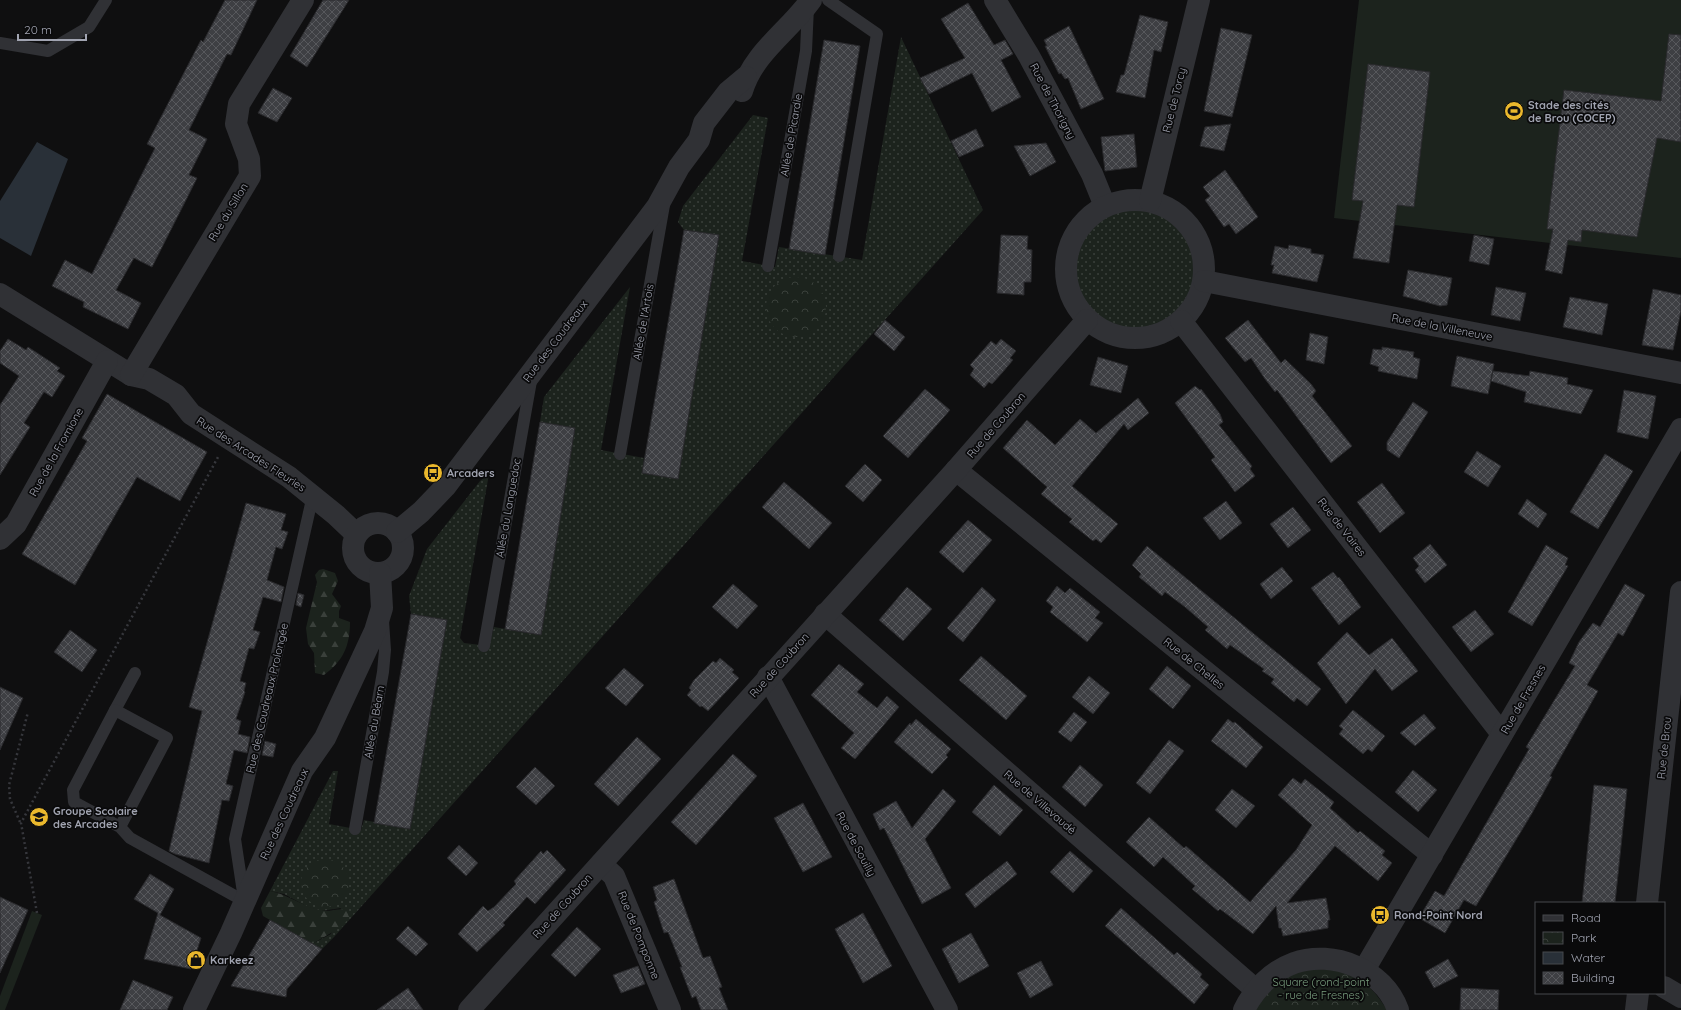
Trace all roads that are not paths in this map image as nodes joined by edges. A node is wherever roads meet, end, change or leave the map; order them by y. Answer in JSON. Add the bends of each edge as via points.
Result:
{"nodes":[{"id":1,"x":106,"y":0,"type":"edge"},
{"id":2,"x":303,"y":0,"type":"edge"},
{"id":3,"x":995,"y":0,"type":"edge"},
{"id":4,"x":1199,"y":0,"type":"edge"},
{"id":5,"x":816,"y":1,"type":"edge"},
{"id":6,"x":0,"y":43,"type":"edge"},
{"id":7,"x":666,"y":191,"type":"junction"},
{"id":8,"x":1150,"y":201,"type":"junction"},
{"id":9,"x":1105,"y":206,"type":"junction"},
{"id":10,"x":839,"y":256,"type":"dead end"},
{"id":11,"x":768,"y":266,"type":"dead end"},
{"id":12,"x":1204,"y":281,"type":"junction"},
{"id":13,"x":0,"y":294,"type":"edge"},
{"id":14,"x":1088,"y":320,"type":"junction"},
{"id":15,"x":1181,"y":321,"type":"junction"},
{"id":16,"x":107,"y":361,"type":"junction"},
{"id":17,"x":533,"y":370,"type":"junction"},
{"id":18,"x":1681,"y":373,"type":"edge"},
{"id":19,"x":131,"y":375,"type":"junction"},
{"id":20,"x":1681,"y":429,"type":"edge"},
{"id":21,"x":620,"y":454,"type":"dead end"},
{"id":22,"x":956,"y":470,"type":"junction"},
{"id":23,"x":313,"y":495,"type":"junction"},
{"id":24,"x":397,"y":532,"type":"junction"},
{"id":25,"x":356,"y":534,"type":"junction"},
{"id":26,"x":0,"y":539,"type":"edge"},
{"id":27,"x":380,"y":573,"type":"junction"},
{"id":28,"x":1681,"y":592,"type":"edge"},
{"id":29,"x":825,"y":614,"type":"junction"},
{"id":30,"x":382,"y":615,"type":"junction"},
{"id":31,"x":484,"y":646,"type":"dead end"},
{"id":32,"x":135,"y":673,"type":"dead end"},
{"id":33,"x":768,"y":677,"type":"junction"},
{"id":34,"x":115,"y":710,"type":"junction"},
{"id":35,"x":1502,"y":734,"type":"junction"},
{"id":36,"x":120,"y":827,"type":"junction"},
{"id":37,"x":355,"y":829,"type":"dead end"},
{"id":38,"x":1432,"y":855,"type":"junction"},
{"id":39,"x":601,"y":864,"type":"junction"},
{"id":40,"x":244,"y":901,"type":"junction"},
{"id":41,"x":1647,"y":902,"type":"edge"},
{"id":42,"x":1364,"y":970,"type":"junction"},
{"id":43,"x":1665,"y":988,"type":"edge"},
{"id":44,"x":1256,"y":990,"type":"junction"},
{"id":45,"x":1638,"y":994,"type":"edge"},
{"id":46,"x":1681,"y":997,"type":"edge"},
{"id":47,"x":194,"y":1010,"type":"edge"},
{"id":48,"x":469,"y":1010,"type":"edge"},
{"id":49,"x":670,"y":1010,"type":"edge"},
{"id":50,"x":947,"y":1010,"type":"edge"},
{"id":51,"x":1244,"y":1010,"type":"edge"},
{"id":52,"x":1398,"y":1010,"type":"edge"},
{"id":53,"x":1636,"y":1010,"type":"edge"}],
"edges":[{"from":1,"to":6,"type":"lane","via":[[90,26],[48,51]]},
{"from":2,"to":19,"type":"street","name":"Rue du Sillon","via":[[239,104],[236,124],[249,159],[250,176]]},
{"from":3,"to":9,"type":"street","name":"Rue de Thorigny","via":[[1029,56],[1088,167]]},
{"from":4,"to":8,"type":"street","name":"Rue de Torcy"},
{"from":5,"to":7,"type":"street","name":"Rue des Coudreaux","via":[[772,41],[746,77],[728,92],[704,123],[699,140],[679,167]]},
{"from":5,"to":10,"type":"lane","via":[[877,34]]},
{"from":5,"to":11,"type":"lane","name":"Allée de Picardie"},
{"from":7,"to":17,"type":"street","name":"Rue des Coudreaux","via":[[657,207]]},
{"from":7,"to":21,"type":"lane","name":"Allée de l'Artois"},
{"from":8,"to":9,"type":"street","via":[[1127,200]]},
{"from":8,"to":12,"type":"street","via":[[1170,208],[1186,221],[1198,239],[1204,259]]},
{"from":9,"to":14,"type":"street","via":[[1086,219],[1073,237],[1066,258],[1066,281],[1074,302]]},
{"from":12,"to":15,"type":"street","via":[[1196,303]]},
{"from":12,"to":18,"type":"street","name":"Rue de la Villeneuve"},
{"from":13,"to":16,"type":"street","name":"Rue des Arcades Fleuries"},
{"from":14,"to":15,"type":"street","via":[[1104,332],[1124,338],[1144,338],[1164,332]]},
{"from":14,"to":22,"type":"street","name":"Rue de Coubron"},
{"from":15,"to":35,"type":"street","name":"Rue de Vaires"},
{"from":16,"to":19,"type":"street","name":"Rue des Arcades Fleuries"},
{"from":16,"to":26,"type":"street","name":"Rue de la Fromione","via":[[16,524]]},
{"from":17,"to":24,"type":"street","name":"Rue des Coudreaux","via":[[445,487]]},
{"from":17,"to":31,"type":"lane","name":"Allée du Languedoc"},
{"from":19,"to":23,"type":"street","name":"Rue des Arcades Fleuries","via":[[149,379],[176,395],[191,414]]},
{"from":20,"to":35,"type":"street","name":"Rue de Fresnes"},
{"from":22,"to":29,"type":"street","name":"Rue de Coubron"},
{"from":22,"to":38,"type":"street","name":"Rue de Chelles"},
{"from":23,"to":25,"type":"street","name":"Rue des Arcades Fleuries"},
{"from":23,"to":40,"type":"lane","name":"Rue des Coudreaux Prolongée","via":[[235,839]]},
{"from":24,"to":25,"type":"street","via":[[384,523],[376,523],[368,524]]},
{"from":24,"to":27,"type":"street","via":[[401,539],[402,554],[394,567]]},
{"from":25,"to":27,"type":"street","via":[[353,542],[354,557],[365,569]]},
{"from":27,"to":30,"type":"street","name":"Rue des Coudreaux"},
{"from":28,"to":41,"type":"street","name":"Rue de Brou"},
{"from":29,"to":33,"type":"street","name":"Rue de Coubron"},
{"from":29,"to":44,"type":"street","name":"Rue de Villevaudé"},
{"from":30,"to":37,"type":"lane","name":"Allée du Béarn","via":[[383,672]]},
{"from":30,"to":40,"type":"street","name":"Rue des Coudreaux","via":[[325,738],[302,771]]},
{"from":32,"to":34,"type":"lane"},
{"from":33,"to":39,"type":"street","name":"Rue de Coubron"},
{"from":33,"to":50,"type":"street","name":"Rue de Souilly"},
{"from":34,"to":36,"type":"lane","via":[[72,790],[74,802]]},
{"from":34,"to":36,"type":"lane","via":[[167,738]]},
{"from":35,"to":38,"type":"street","name":"Rue de Fresnes"},
{"from":36,"to":40,"type":"lane","via":[[130,838]]},
{"from":38,"to":42,"type":"street","name":"Rue de Fresnes"},
{"from":39,"to":48,"type":"street","name":"Rue de Coubron"},
{"from":39,"to":49,"type":"street","name":"Rue de Pomponne","via":[[618,883]]},
{"from":40,"to":47,"type":"street","name":"Rue des Coudreaux"},
{"from":42,"to":44,"type":"street","via":[[1342,961],[1324,959],[1295,963],[1273,973]]},
{"from":42,"to":52,"type":"street","via":[[1390,994]]},
{"from":43,"to":46,"type":"street"},
{"from":44,"to":51,"type":"street"},
{"from":45,"to":53,"type":"street"}]}
